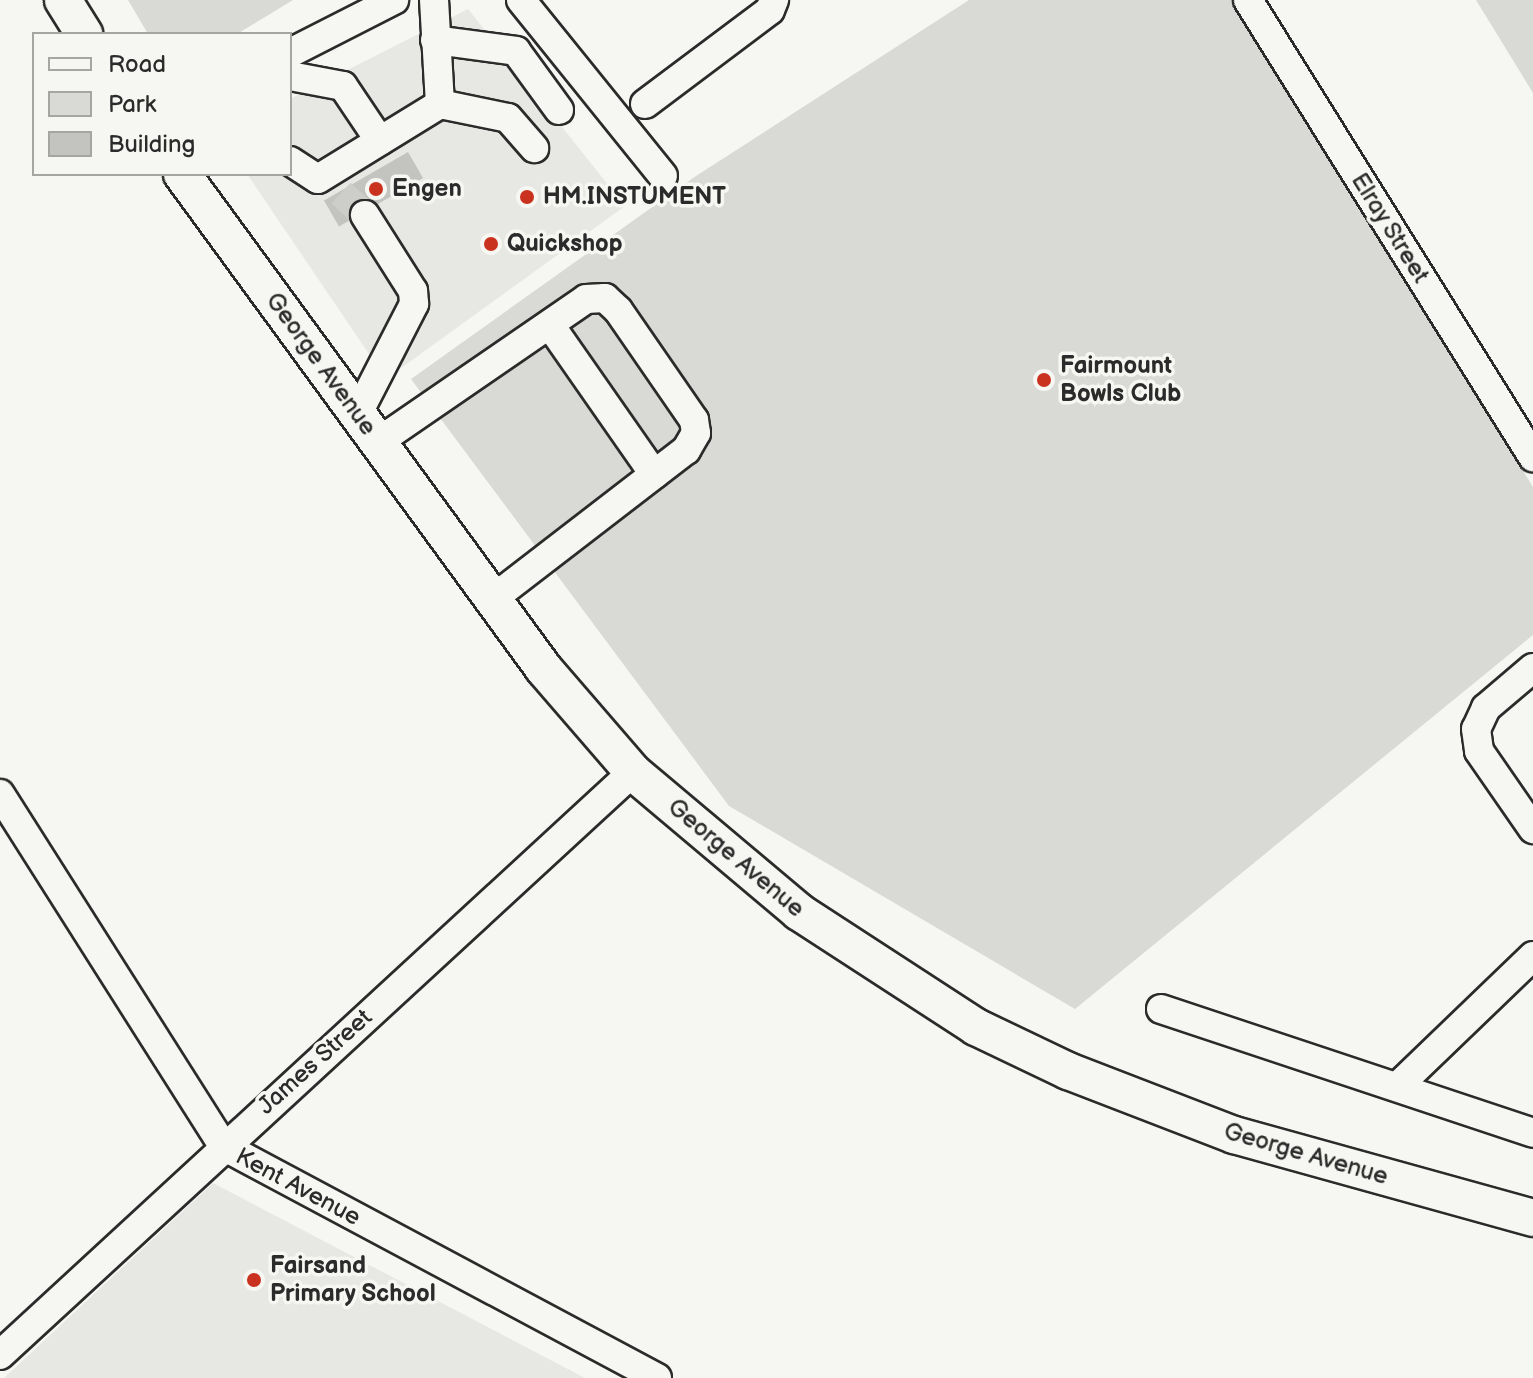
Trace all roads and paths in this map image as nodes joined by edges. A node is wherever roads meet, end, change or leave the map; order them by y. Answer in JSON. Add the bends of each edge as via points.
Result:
{"nodes":[{"id":1,"x":63,"y":0,"type":"edge"},
{"id":2,"x":90,"y":0,"type":"edge"},
{"id":3,"x":394,"y":0,"type":"edge"},
{"id":4,"x":434,"y":0,"type":"edge"},
{"id":5,"x":521,"y":0,"type":"edge"},
{"id":6,"x":774,"y":0,"type":"edge"},
{"id":7,"x":1248,"y":0,"type":"edge"},
{"id":8,"x":83,"y":32,"type":"edge"},
{"id":9,"x":110,"y":32,"type":"edge"},
{"id":10,"x":435,"y":40,"type":"junction"},
{"id":11,"x":292,"y":52,"type":"edge"},
{"id":12,"x":569,"y":61,"type":"junction"},
{"id":13,"x":292,"y":76,"type":"edge"},
{"id":14,"x":538,"y":84,"type":"junction"},
{"id":15,"x":440,"y":104,"type":"junction"},
{"id":16,"x":645,"y":104,"type":"dead end"},
{"id":17,"x":559,"y":110,"type":"dead end"},
{"id":18,"x":380,"y":141,"type":"junction"},
{"id":19,"x":534,"y":148,"type":"dead end"},
{"id":20,"x":292,"y":162,"type":"edge"},
{"id":21,"x":183,"y":176,"type":"edge"},
{"id":22,"x":663,"y":176,"type":"dead end"},
{"id":23,"x":365,"y":215,"type":"tunnel mouth"},
{"id":24,"x":550,"y":325,"type":"junction"},
{"id":25,"x":368,"y":428,"type":"junction"},
{"id":26,"x":1533,"y":457,"type":"edge"},
{"id":27,"x":654,"y":474,"type":"junction"},
{"id":28,"x":490,"y":601,"type":"junction"},
{"id":29,"x":1533,"y":668,"type":"edge"},
{"id":30,"x":633,"y":772,"type":"junction"},
{"id":31,"x":0,"y":794,"type":"edge"},
{"id":32,"x":1533,"y":829,"type":"edge"},
{"id":33,"x":1533,"y":956,"type":"edge"},
{"id":34,"x":1161,"y":1009,"type":"dead end"},
{"id":35,"x":1399,"y":1085,"type":"junction"},
{"id":36,"x":1533,"y":1133,"type":"edge"},
{"id":37,"x":223,"y":1146,"type":"junction"},
{"id":38,"x":1533,"y":1218,"type":"edge"},
{"id":39,"x":0,"y":1355,"type":"edge"},
{"id":40,"x":657,"y":1378,"type":"edge"}],
"edges":[{"from":1,"to":8,"type":"main road"},
{"from":2,"to":9,"type":"main road"},
{"from":3,"to":11,"type":"street"},
{"from":4,"to":10,"type":"street"},
{"from":5,"to":12,"type":"street"},
{"from":6,"to":16,"type":"street","via":[[770,10]]},
{"from":7,"to":26,"type":"street","name":"Elray Street"},
{"from":10,"to":14,"type":"street","via":[[516,51]]},
{"from":10,"to":15,"type":"street"},
{"from":12,"to":14,"type":"street"},
{"from":12,"to":22,"type":"street"},
{"from":13,"to":18,"type":"street","via":[[343,86]]},
{"from":14,"to":17,"type":"street"},
{"from":15,"to":18,"type":"street"},
{"from":15,"to":19,"type":"street","via":[[508,118]]},
{"from":18,"to":20,"type":"street","via":[[329,186]]},
{"from":21,"to":25,"type":"main road","name":"George Avenue"},
{"from":23,"to":25,"type":"street","via":[[413,291],[414,304]]},
{"from":24,"to":25,"type":"street"},
{"from":24,"to":27,"type":"street"},
{"from":24,"to":27,"type":"street","via":[[586,299],[605,298],[694,420],[696,433],[686,450]]},
{"from":25,"to":28,"type":"main road","name":"George Avenue"},
{"from":27,"to":28,"type":"street"},
{"from":28,"to":30,"type":"main road","name":"George Avenue"},
{"from":29,"to":32,"type":"street","via":[[1486,708],[1476,729],[1479,751]]},
{"from":30,"to":37,"type":"street","name":"James Street"},
{"from":30,"to":38,"type":"main road","name":"George Avenue","via":[[799,912],[976,1027],[1068,1071],[1234,1135]]},
{"from":31,"to":37,"type":"street","name":"Kent Avenue"},
{"from":33,"to":35,"type":"street"},
{"from":34,"to":35,"type":"street"},
{"from":35,"to":36,"type":"street"},
{"from":37,"to":39,"type":"street","name":"James Street"},
{"from":37,"to":40,"type":"street","name":"Kent Avenue"}]}
